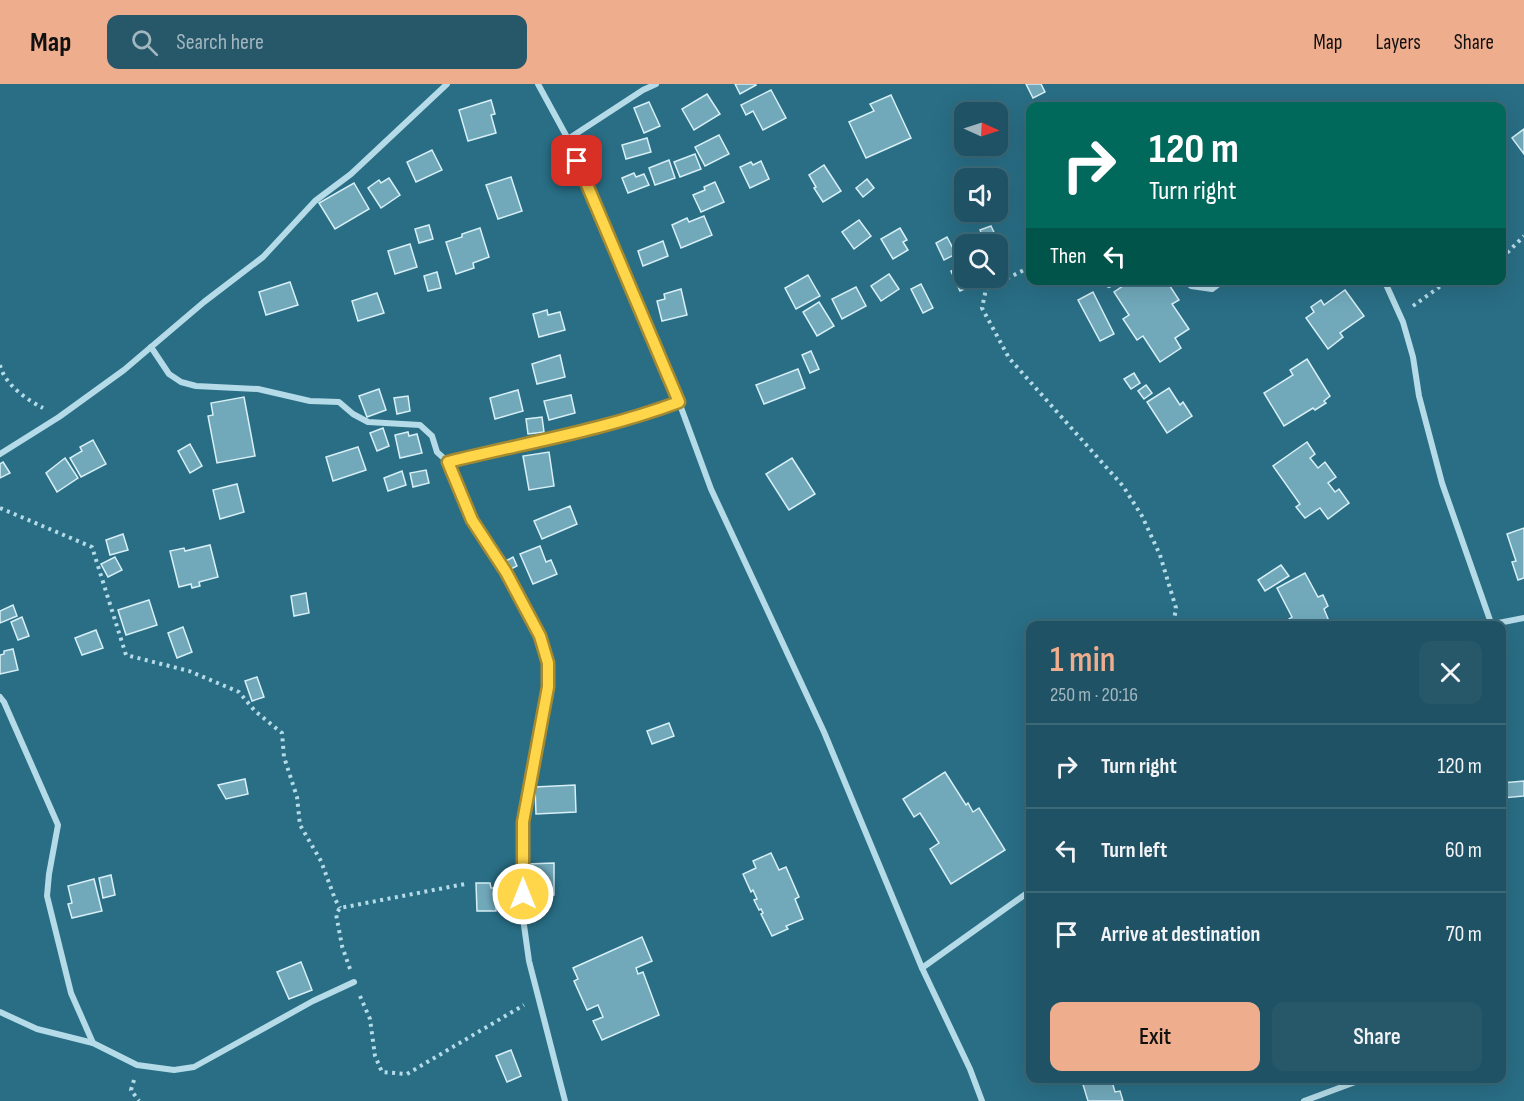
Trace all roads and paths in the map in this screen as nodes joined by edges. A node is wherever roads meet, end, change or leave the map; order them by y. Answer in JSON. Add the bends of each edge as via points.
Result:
{"nodes":[{"id":1,"x":447,"y":84,"type":"edge"},
{"id":2,"x":538,"y":84,"type":"edge"},
{"id":3,"x":656,"y":84,"type":"edge"},
{"id":4,"x":568,"y":139,"type":"junction"},
{"id":5,"x":1524,"y":236,"type":"edge"},
{"id":6,"x":1506,"y":254,"type":"edge"},
{"id":7,"x":1026,"y":269,"type":"edge"},
{"id":8,"x":1190,"y":285,"type":"edge"},
{"id":9,"x":1217,"y":285,"type":"edge"},
{"id":10,"x":1386,"y":285,"type":"edge"},
{"id":11,"x":1442,"y":285,"type":"edge"},
{"id":12,"x":1403,"y":322,"type":"junction"},
{"id":13,"x":151,"y":346,"type":"junction"},
{"id":14,"x":0,"y":365,"type":"edge"},
{"id":15,"x":679,"y":402,"type":"junction"},
{"id":16,"x":59,"y":417,"type":"junction"},
{"id":17,"x":0,"y":454,"type":"edge"},
{"id":18,"x":448,"y":462,"type":"junction"},
{"id":19,"x":0,"y":508,"type":"edge"},
{"id":20,"x":1524,"y":618,"type":"edge"},
{"id":21,"x":1174,"y":621,"type":"edge"},
{"id":22,"x":1490,"y":621,"type":"edge"},
{"id":23,"x":1504,"y":621,"type":"edge"},
{"id":24,"x":0,"y":697,"type":"edge"},
{"id":25,"x":465,"y":884,"type":"dead end"},
{"id":26,"x":1026,"y":894,"type":"edge"},
{"id":27,"x":340,"y":908,"type":"junction"},
{"id":28,"x":922,"y":968,"type":"junction"},
{"id":29,"x":354,"y":982,"type":"junction"},
{"id":30,"x":539,"y":996,"type":"junction"},
{"id":31,"x":0,"y":1012,"type":"edge"},
{"id":32,"x":93,"y":1043,"type":"junction"},
{"id":33,"x":137,"y":1065,"type":"junction"},
{"id":34,"x":1353,"y":1083,"type":"edge"},
{"id":35,"x":138,"y":1101,"type":"edge"},
{"id":36,"x":566,"y":1101,"type":"edge"},
{"id":37,"x":982,"y":1101,"type":"edge"},
{"id":38,"x":1304,"y":1101,"type":"edge"}],
"edges":[{"from":1,"to":13,"type":"street","via":[[351,174],[315,201],[263,257]]},
{"from":2,"to":4,"type":"street"},
{"from":3,"to":4,"type":"street"},
{"from":4,"to":15,"type":"street"},
{"from":5,"to":6,"type":"path"},
{"from":7,"to":21,"type":"path","via":[[986,289],[982,308],[1008,358],[1124,486],[1160,555],[1176,608]]},
{"from":8,"to":9,"type":"street","via":[[1212,289]]},
{"from":10,"to":12,"type":"street"},
{"from":11,"to":12,"type":"path","via":[[1413,307]]},
{"from":12,"to":22,"type":"street","via":[[1442,483]]},
{"from":13,"to":16,"type":"street"},
{"from":13,"to":18,"type":"street","via":[[170,374],[181,382],[339,402],[368,422],[420,425]]},
{"from":14,"to":16,"type":"path","via":[[22,396]]},
{"from":15,"to":18,"type":"street","via":[[595,428]]},
{"from":15,"to":28,"type":"street","via":[[711,489],[824,732]]},
{"from":16,"to":17,"type":"street"},
{"from":18,"to":30,"type":"street","via":[[472,520],[506,572],[540,636],[548,663],[548,687],[523,822],[523,918]]},
{"from":19,"to":27,"type":"path","via":[[92,547],[126,655],[189,671],[239,692],[282,733],[300,825],[321,861]]},
{"from":20,"to":23,"type":"street"},
{"from":24,"to":32,"type":"street","via":[[58,825],[47,896],[71,993]]},
{"from":25,"to":27,"type":"path"},
{"from":26,"to":28,"type":"street"},
{"from":27,"to":29,"type":"path","via":[[336,914],[342,946]]},
{"from":28,"to":37,"type":"street"},
{"from":29,"to":30,"type":"path","via":[[370,1019],[375,1056],[382,1072],[407,1074]]},
{"from":29,"to":33,"type":"street","via":[[194,1067],[174,1070]]},
{"from":30,"to":36,"type":"street"},
{"from":31,"to":32,"type":"street","via":[[38,1029]]},
{"from":32,"to":33,"type":"street"},
{"from":33,"to":35,"type":"path","via":[[131,1090]]},
{"from":34,"to":38,"type":"street"}]}
